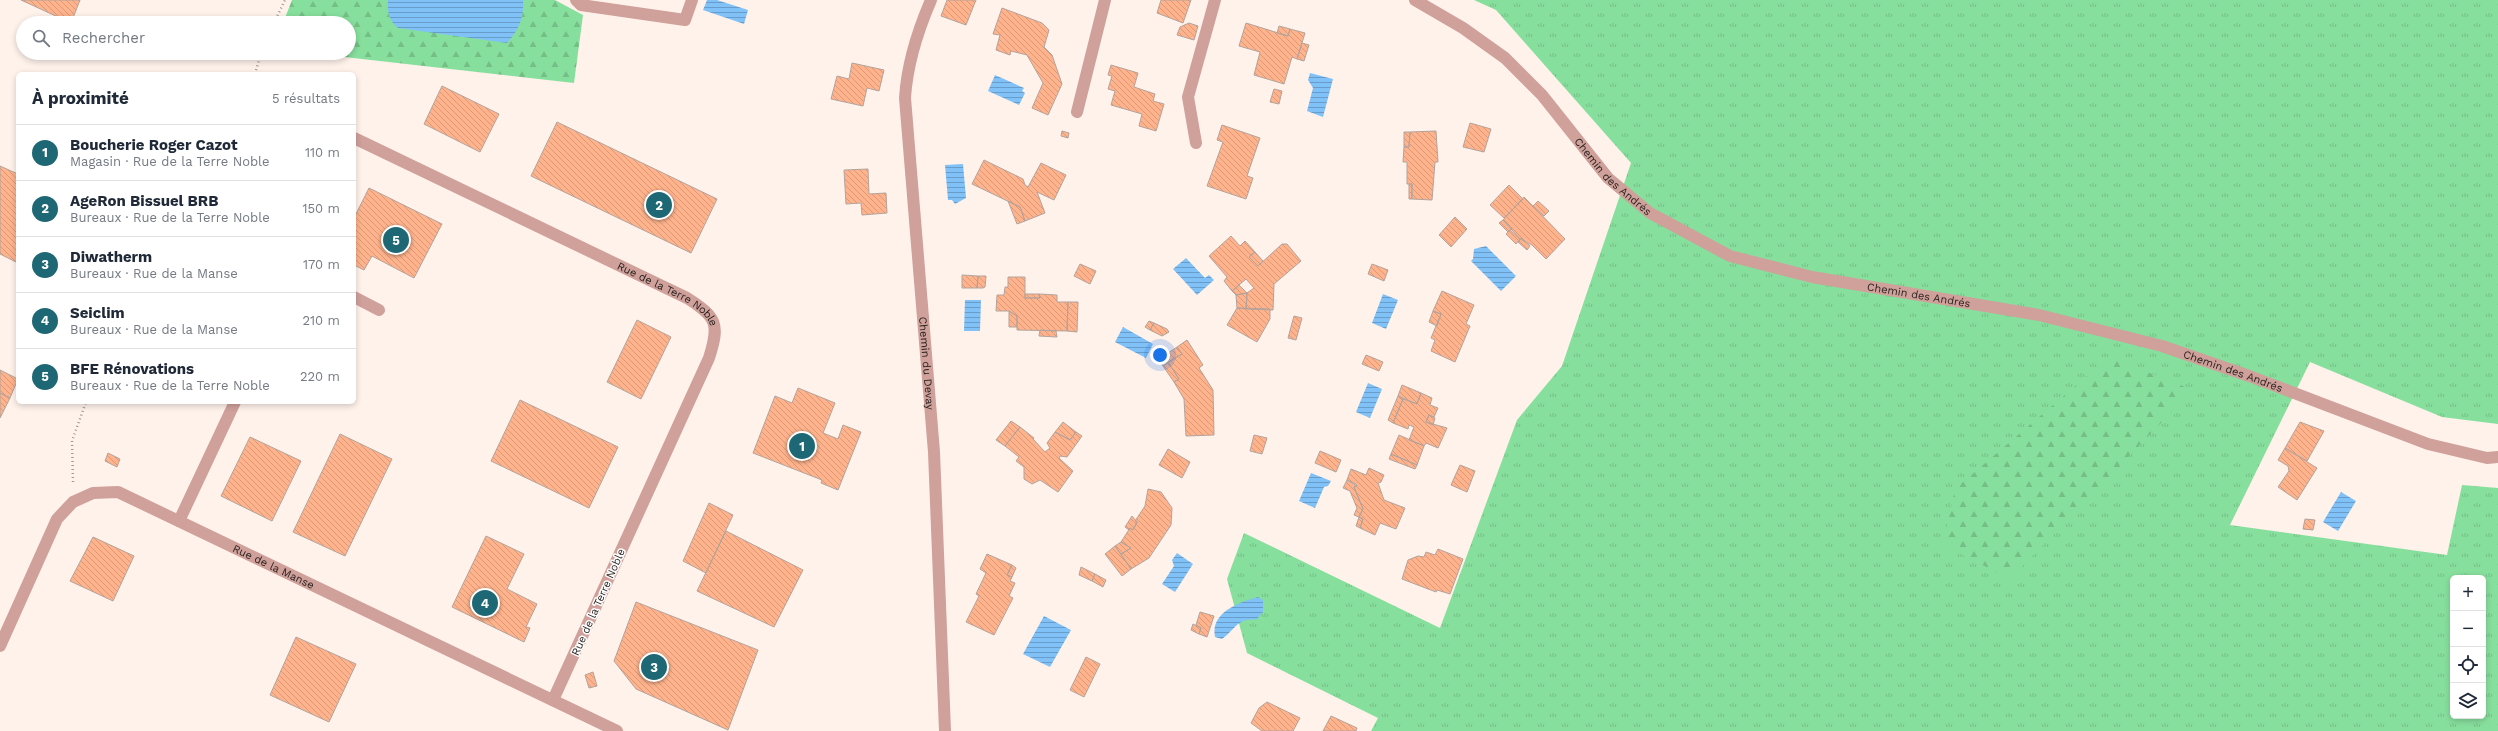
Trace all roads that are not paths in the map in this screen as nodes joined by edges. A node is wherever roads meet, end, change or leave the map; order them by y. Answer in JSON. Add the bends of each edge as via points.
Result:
{"nodes":[{"id":1,"x":576,"y":0,"type":"edge"},
{"id":2,"x":692,"y":0,"type":"edge"},
{"id":3,"x":932,"y":0,"type":"edge"},
{"id":4,"x":1105,"y":0,"type":"edge"},
{"id":5,"x":1215,"y":0,"type":"edge"},
{"id":6,"x":1415,"y":0,"type":"edge"},
{"id":7,"x":1077,"y":112,"type":"dead end"},
{"id":8,"x":356,"y":141,"type":"edge"},
{"id":9,"x":1196,"y":143,"type":"dead end"},
{"id":10,"x":356,"y":298,"type":"edge"},
{"id":11,"x":379,"y":310,"type":"dead end"},
{"id":12,"x":234,"y":404,"type":"edge"},
{"id":13,"x":2498,"y":457,"type":"edge"},
{"id":14,"x":179,"y":521,"type":"junction"},
{"id":15,"x":0,"y":646,"type":"edge"},
{"id":16,"x":553,"y":700,"type":"junction"},
{"id":17,"x":617,"y":731,"type":"edge"},
{"id":18,"x":945,"y":731,"type":"edge"}],
"edges":[{"from":1,"to":2,"type":"street","via":[[581,5],[685,20]]},
{"from":3,"to":18,"type":"street","name":"Chemin du Devay","via":[[917,43],[905,98],[934,452]]},
{"from":4,"to":7,"type":"street"},
{"from":5,"to":9,"type":"street","via":[[1188,97]]},
{"from":6,"to":13,"type":"street","name":"Chemin des Andrés","via":[[1463,28],[1505,58],[1542,95],[1608,178],[1650,213],[1730,256],[1812,277],[2039,315],[2162,346],[2252,377],[2428,444],[2487,458]]},
{"from":8,"to":16,"type":"street","name":"Rue de la Terre Noble","via":[[687,298],[707,311],[714,322],[716,334],[709,358]]},
{"from":10,"to":11,"type":"street"},
{"from":12,"to":14,"type":"street"},
{"from":14,"to":15,"type":"street","name":"Rue de la Manse","via":[[118,492],[92,493],[73,502],[57,519]]},
{"from":14,"to":16,"type":"street","name":"Rue de la Manse"},
{"from":16,"to":17,"type":"street","name":"Rue de la Manse"}]}
